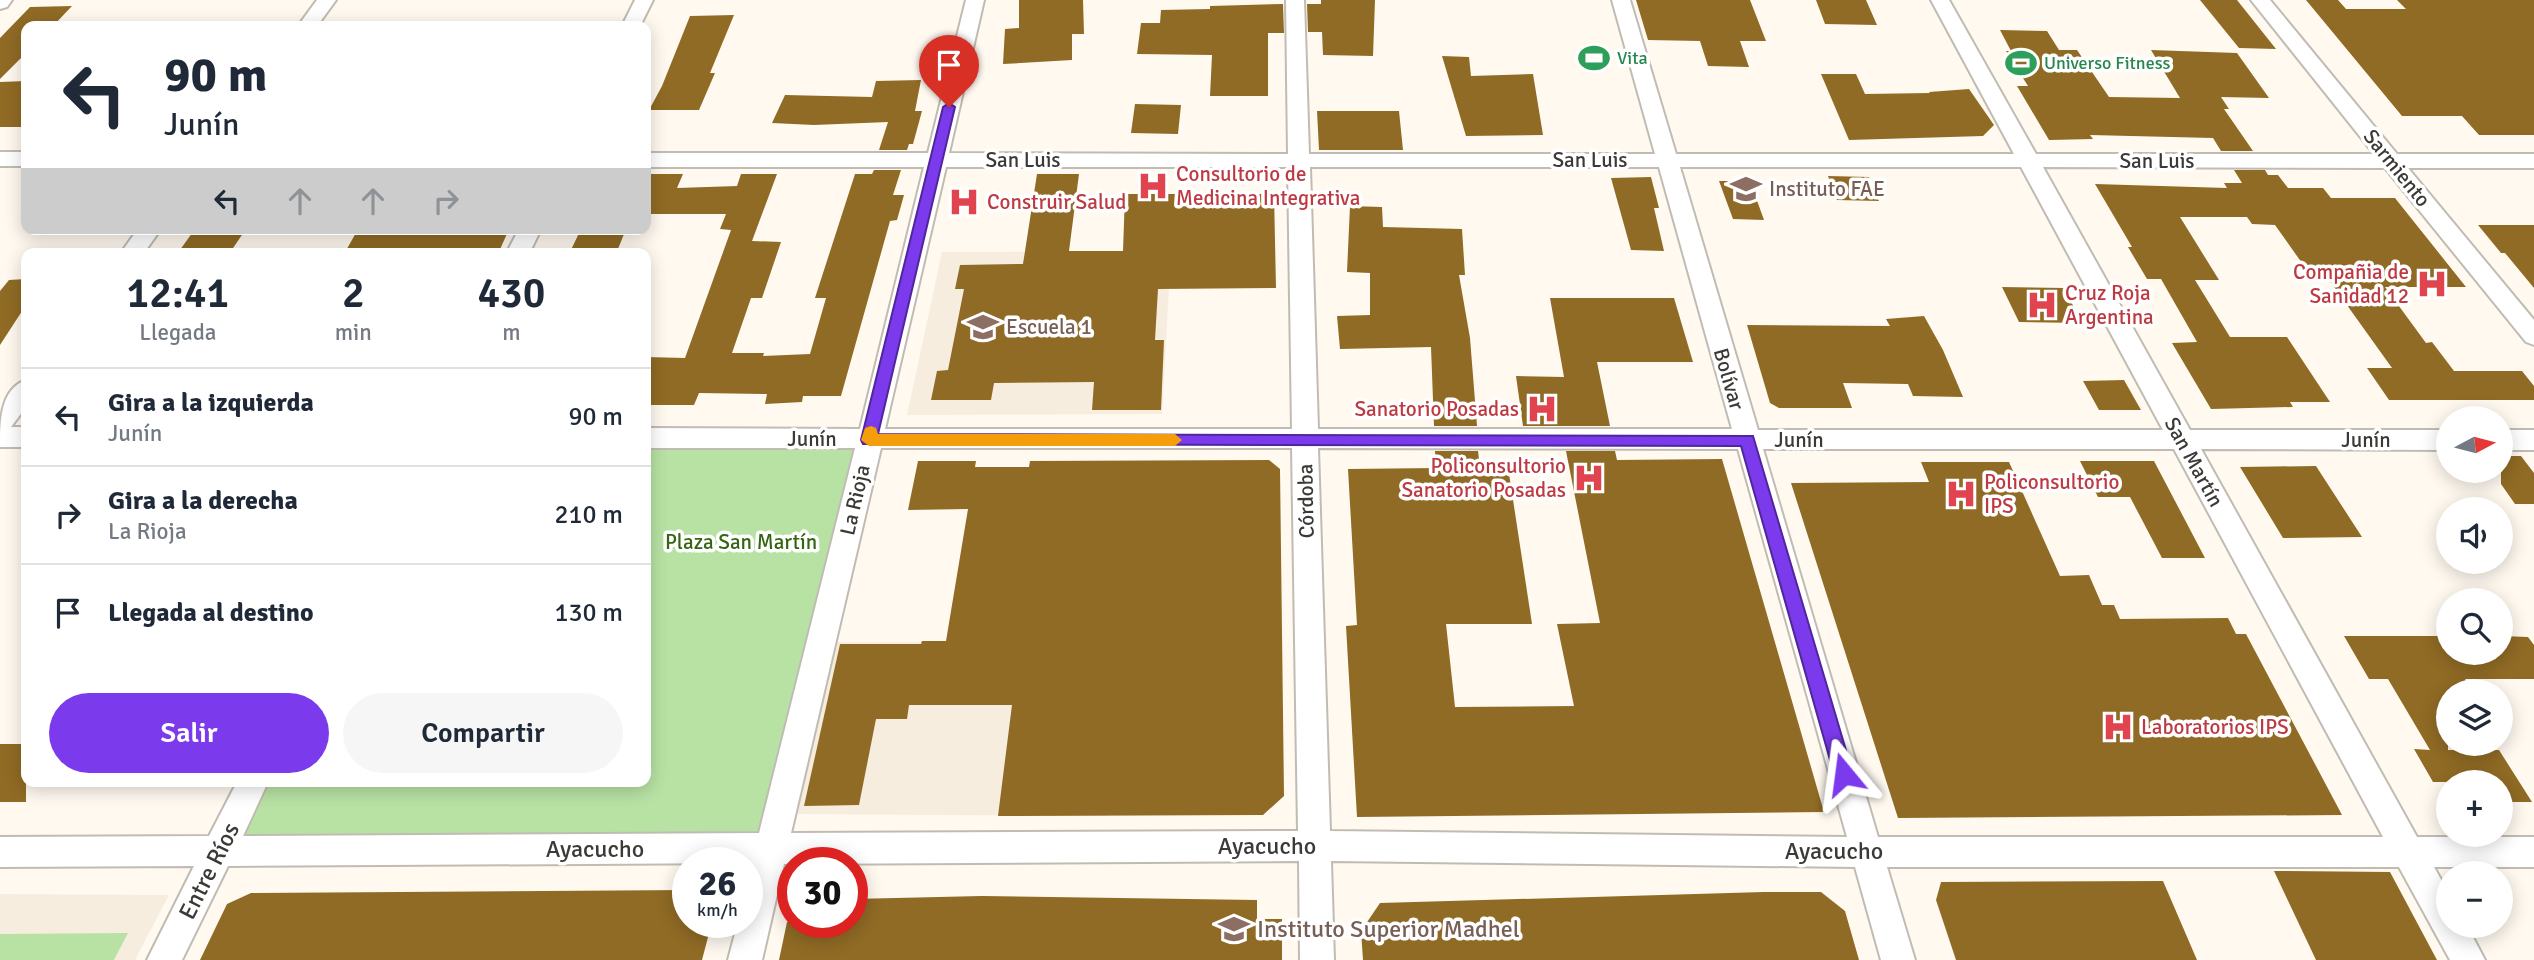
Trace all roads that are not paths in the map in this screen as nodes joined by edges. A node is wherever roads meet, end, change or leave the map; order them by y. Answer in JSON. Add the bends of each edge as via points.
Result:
{"nodes":[{"id":1,"x":327,"y":0,"type":"edge"},
{"id":2,"x":644,"y":0,"type":"edge"},
{"id":3,"x":975,"y":0,"type":"edge"},
{"id":4,"x":1295,"y":0,"type":"edge"},
{"id":5,"x":1621,"y":0,"type":"edge"},
{"id":6,"x":1940,"y":0,"type":"edge"},
{"id":7,"x":2260,"y":0,"type":"edge"},
{"id":8,"x":311,"y":21,"type":"edge"},
{"id":9,"x":634,"y":21,"type":"edge"},
{"id":10,"x":0,"y":159,"type":"edge"},
{"id":11,"x":21,"y":159,"type":"edge"},
{"id":12,"x":651,"y":160,"type":"edge"},
{"id":13,"x":936,"y":160,"type":"junction"},
{"id":14,"x":1298,"y":160,"type":"junction"},
{"id":15,"x":1666,"y":160,"type":"junction"},
{"id":16,"x":2030,"y":161,"type":"junction"},
{"id":17,"x":2391,"y":161,"type":"junction"},
{"id":18,"x":2534,"y":161,"type":"edge"},
{"id":19,"x":2534,"y":336,"type":"edge"},
{"id":20,"x":21,"y":396,"type":"edge"},
{"id":21,"x":0,"y":423,"type":"edge"},
{"id":22,"x":0,"y":437,"type":"edge"},
{"id":23,"x":21,"y":437,"type":"edge"},
{"id":24,"x":651,"y":438,"type":"edge"},
{"id":25,"x":869,"y":440,"type":"junction"},
{"id":26,"x":1305,"y":440,"type":"junction"},
{"id":27,"x":1747,"y":440,"type":"junction"},
{"id":28,"x":2182,"y":440,"type":"junction"},
{"id":29,"x":2436,"y":440,"type":"edge"},
{"id":30,"x":2513,"y":440,"type":"edge"},
{"id":31,"x":2534,"y":440,"type":"edge"},
{"id":32,"x":251,"y":787,"type":"edge"},
{"id":33,"x":1315,"y":846,"type":"junction"},
{"id":34,"x":771,"y":848,"type":"junction"},
{"id":35,"x":219,"y":851,"type":"junction"},
{"id":36,"x":0,"y":852,"type":"edge"},
{"id":37,"x":1866,"y":852,"type":"junction"},
{"id":38,"x":2409,"y":852,"type":"junction"},
{"id":39,"x":2534,"y":852,"type":"edge"},
{"id":40,"x":2436,"y":901,"type":"edge"},
{"id":41,"x":2456,"y":938,"type":"edge"},
{"id":42,"x":164,"y":960,"type":"edge"},
{"id":43,"x":745,"y":960,"type":"edge"},
{"id":44,"x":1317,"y":960,"type":"edge"},
{"id":45,"x":1898,"y":960,"type":"edge"},
{"id":46,"x":2468,"y":960,"type":"edge"}],
"edges":[{"from":1,"to":8,"type":"street"},
{"from":2,"to":9,"type":"street"},
{"from":3,"to":13,"type":"street","name":"La Rioja"},
{"from":4,"to":14,"type":"street","name":"Córdoba"},
{"from":5,"to":15,"type":"street","name":"Bolívar"},
{"from":6,"to":16,"type":"street","name":"San Martín"},
{"from":7,"to":17,"type":"street","name":"Sarmiento"},
{"from":10,"to":11,"type":"street"},
{"from":12,"to":13,"type":"street","name":"San Luis"},
{"from":13,"to":14,"type":"street","name":"San Luis"},
{"from":13,"to":25,"type":"street","name":"La Rioja"},
{"from":14,"to":15,"type":"street","name":"San Luis"},
{"from":14,"to":26,"type":"street","name":"Córdoba"},
{"from":15,"to":16,"type":"street","name":"San Luis"},
{"from":15,"to":27,"type":"street","name":"Bolívar"},
{"from":16,"to":17,"type":"street","name":"San Luis"},
{"from":16,"to":28,"type":"street","name":"San Martín"},
{"from":17,"to":18,"type":"street","name":"San Luis"},
{"from":17,"to":19,"type":"street","name":"Sarmiento"},
{"from":20,"to":21,"type":"street"},
{"from":22,"to":23,"type":"street"},
{"from":24,"to":25,"type":"street","name":"Junín"},
{"from":25,"to":26,"type":"street","name":"Junín"},
{"from":25,"to":34,"type":"street","name":"La Rioja"},
{"from":26,"to":27,"type":"street","name":"Junín"},
{"from":26,"to":33,"type":"street","name":"Córdoba"},
{"from":27,"to":28,"type":"street","name":"Junín"},
{"from":27,"to":37,"type":"street","name":"Bolívar"},
{"from":28,"to":29,"type":"street","name":"Junín"},
{"from":28,"to":38,"type":"street","name":"San Martín"},
{"from":30,"to":31,"type":"street"},
{"from":32,"to":35,"type":"street","name":"Entre Ríos"},
{"from":33,"to":34,"type":"street","name":"Ayacucho"},
{"from":33,"to":37,"type":"street","name":"Ayacucho"},
{"from":33,"to":44,"type":"street","name":"Córdoba"},
{"from":34,"to":35,"type":"street","name":"Ayacucho"},
{"from":34,"to":43,"type":"street","name":"La Rioja"},
{"from":35,"to":36,"type":"street","name":"Ayacucho"},
{"from":35,"to":42,"type":"street","name":"Entre Ríos"},
{"from":37,"to":38,"type":"street","name":"Ayacucho"},
{"from":37,"to":45,"type":"street","name":"Bolívar"},
{"from":38,"to":39,"type":"street","name":"Ayacucho"},
{"from":38,"to":40,"type":"street","name":"San Martín"},
{"from":41,"to":46,"type":"street","name":"San Martín"}]}
